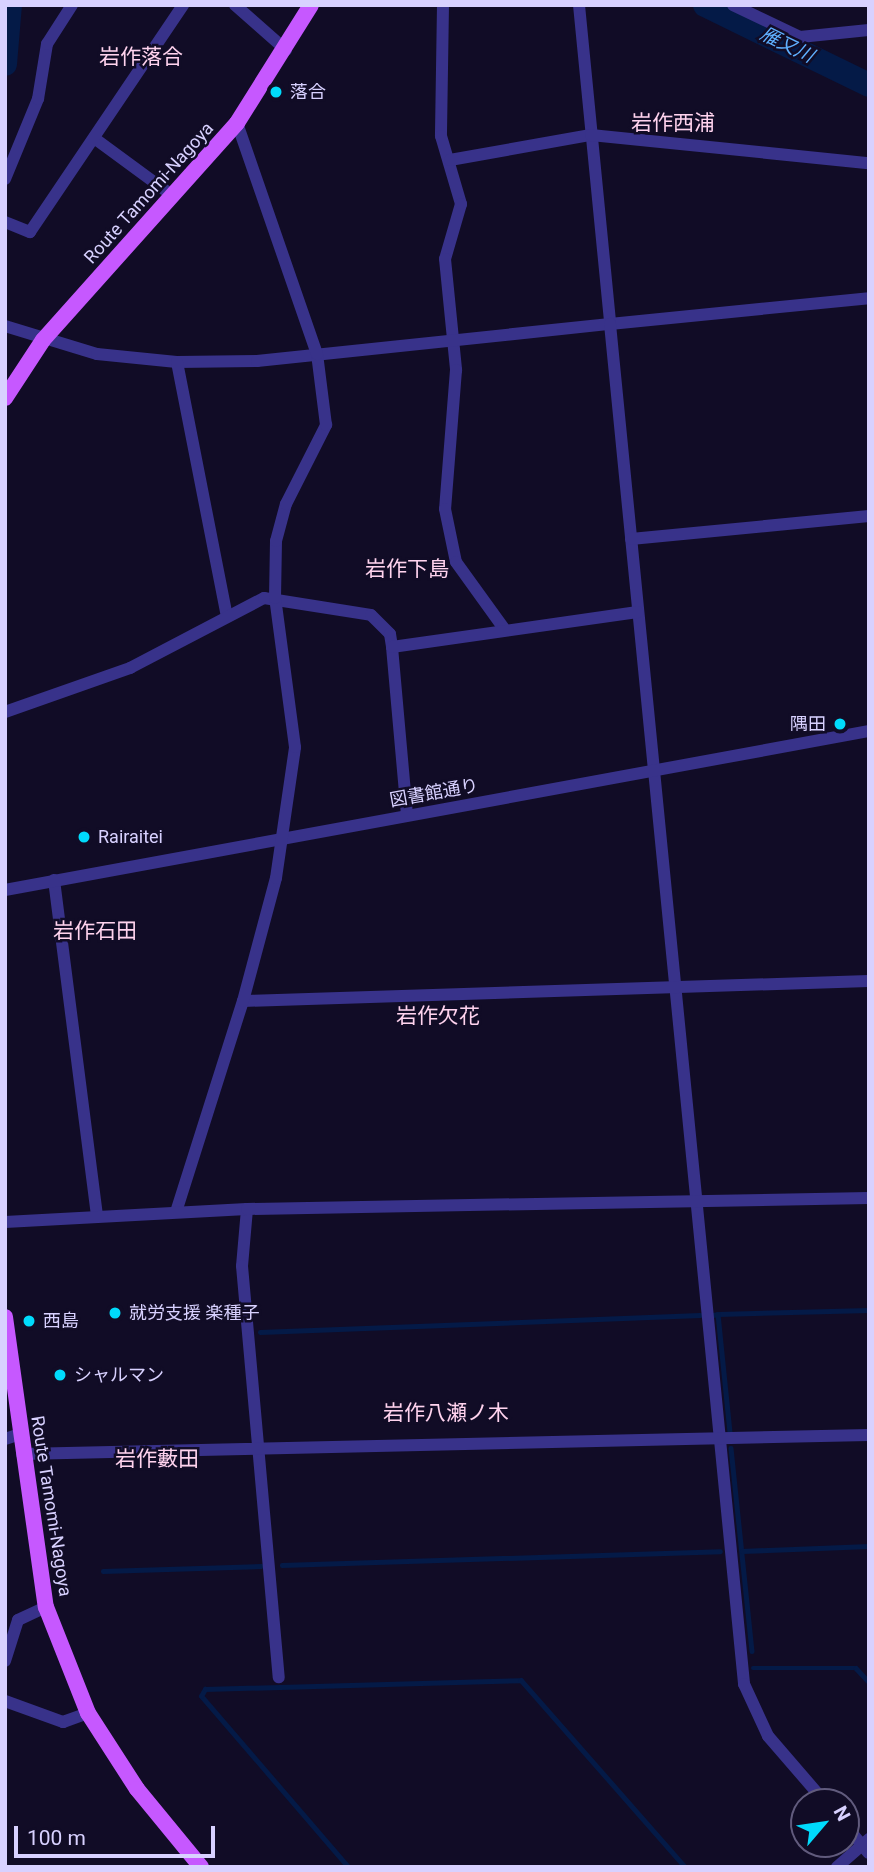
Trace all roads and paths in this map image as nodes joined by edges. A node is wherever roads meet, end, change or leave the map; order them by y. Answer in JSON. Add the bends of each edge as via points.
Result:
{"nodes":[{"id":1,"x":72,"y":5,"type":"edge"},
{"id":2,"x":183,"y":5,"type":"edge"},
{"id":3,"x":235,"y":5,"type":"edge"},
{"id":4,"x":310,"y":5,"type":"edge"},
{"id":5,"x":443,"y":5,"type":"edge"},
{"id":6,"x":579,"y":5,"type":"edge"},
{"id":7,"x":733,"y":5,"type":"edge"},
{"id":8,"x":869,"y":30,"type":"edge"},
{"id":9,"x":286,"y":50,"type":"junction"},
{"id":10,"x":237,"y":123,"type":"junction"},
{"id":11,"x":591,"y":135,"type":"junction"},
{"id":12,"x":94,"y":138,"type":"junction"},
{"id":13,"x":450,"y":160,"type":"junction"},
{"id":14,"x":869,"y":163,"type":"edge"},
{"id":15,"x":5,"y":179,"type":"edge"},
{"id":16,"x":173,"y":196,"type":"junction"},
{"id":17,"x":5,"y":222,"type":"edge"},
{"id":18,"x":869,"y":298,"type":"edge"},
{"id":19,"x":610,"y":324,"type":"junction"},
{"id":20,"x":5,"y":326,"type":"edge"},
{"id":21,"x":43,"y":340,"type":"junction"},
{"id":22,"x":453,"y":341,"type":"junction"},
{"id":23,"x":317,"y":354,"type":"junction"},
{"id":24,"x":177,"y":362,"type":"junction"},
{"id":25,"x":5,"y":398,"type":"edge"},
{"id":26,"x":869,"y":516,"type":"edge"},
{"id":27,"x":631,"y":539,"type":"junction"},
{"id":28,"x":275,"y":598,"type":"junction"},
{"id":29,"x":638,"y":612,"type":"junction"},
{"id":30,"x":227,"y":616,"type":"junction"},
{"id":31,"x":505,"y":630,"type":"junction"},
{"id":32,"x":392,"y":647,"type":"junction"},
{"id":33,"x":5,"y":712,"type":"edge"},
{"id":34,"x":869,"y":731,"type":"edge"},
{"id":35,"x":652,"y":772,"type":"junction"},
{"id":36,"x":407,"y":815,"type":"junction"},
{"id":37,"x":280,"y":839,"type":"junction"},
{"id":38,"x":54,"y":880,"type":"junction"},
{"id":39,"x":5,"y":890,"type":"edge"},
{"id":40,"x":869,"y":981,"type":"edge"},
{"id":41,"x":674,"y":987,"type":"junction"},
{"id":42,"x":243,"y":1001,"type":"junction"},
{"id":43,"x":869,"y":1198,"type":"edge"},
{"id":44,"x":696,"y":1205,"type":"junction"},
{"id":45,"x":247,"y":1209,"type":"junction"},
{"id":46,"x":176,"y":1212,"type":"junction"},
{"id":47,"x":97,"y":1214,"type":"junction"},
{"id":48,"x":5,"y":1222,"type":"edge"},
{"id":49,"x":5,"y":1317,"type":"edge"},
{"id":50,"x":869,"y":1435,"type":"edge"},
{"id":51,"x":13,"y":1437,"type":"edge"},
{"id":52,"x":719,"y":1440,"type":"junction"},
{"id":53,"x":258,"y":1448,"type":"junction"},
{"id":54,"x":22,"y":1454,"type":"junction"},
{"id":55,"x":47,"y":1607,"type":"junction"},
{"id":56,"x":5,"y":1661,"type":"edge"},
{"id":57,"x":279,"y":1677,"type":"dead end"},
{"id":58,"x":5,"y":1701,"type":"edge"},
{"id":59,"x":88,"y":1713,"type":"junction"},
{"id":60,"x":814,"y":1788,"type":"edge"},
{"id":61,"x":867,"y":1846,"type":"edge"},
{"id":62,"x":201,"y":1867,"type":"edge"},
{"id":63,"x":838,"y":1867,"type":"edge"}],
"edges":[{"from":1,"to":15,"type":"street","via":[[47,44],[38,99]]},
{"from":2,"to":12,"type":"street"},
{"from":3,"to":9,"type":"street"},
{"from":4,"to":9,"type":"main road","name":"Route Tamomi-Nagoya"},
{"from":5,"to":13,"type":"street","via":[[439,96],[441,136]]},
{"from":6,"to":11,"type":"street"},
{"from":7,"to":8,"type":"street","via":[[800,37]]},
{"from":9,"to":10,"type":"main road","name":"Route Tamomi-Nagoya"},
{"from":10,"to":16,"type":"main road","name":"Route Tamomi-Nagoya"},
{"from":10,"to":23,"type":"street"},
{"from":11,"to":13,"type":"street"},
{"from":11,"to":14,"type":"street"},
{"from":11,"to":19,"type":"street"},
{"from":12,"to":16,"type":"street"},
{"from":12,"to":17,"type":"street","via":[[30,232]]},
{"from":13,"to":22,"type":"street","via":[[461,204],[445,259]]},
{"from":16,"to":21,"type":"main road","name":"Route Tamomi-Nagoya"},
{"from":18,"to":19,"type":"street"},
{"from":19,"to":22,"type":"street"},
{"from":19,"to":27,"type":"street"},
{"from":20,"to":21,"type":"street"},
{"from":21,"to":24,"type":"street","via":[[97,354]]},
{"from":21,"to":25,"type":"main road","name":"Route Tamomi-Nagoya"},
{"from":22,"to":23,"type":"street"},
{"from":22,"to":31,"type":"street","via":[[451,491],[445,509],[456,562]]},
{"from":23,"to":24,"type":"street"},
{"from":23,"to":28,"type":"street","via":[[326,425],[279,523]]},
{"from":24,"to":30,"type":"street"},
{"from":26,"to":27,"type":"street"},
{"from":27,"to":29,"type":"street"},
{"from":28,"to":30,"type":"street"},
{"from":28,"to":32,"type":"street","via":[[371,615],[390,635]]},
{"from":28,"to":37,"type":"street","via":[[295,747]]},
{"from":29,"to":31,"type":"street"},
{"from":29,"to":35,"type":"street"},
{"from":30,"to":33,"type":"street","via":[[130,668]]},
{"from":31,"to":32,"type":"street"},
{"from":32,"to":36,"type":"street"},
{"from":34,"to":35,"type":"street","name":"図書館通り"},
{"from":35,"to":36,"type":"street","name":"図書館通り"},
{"from":35,"to":41,"type":"street"},
{"from":36,"to":37,"type":"street","name":"図書館通り"},
{"from":37,"to":38,"type":"street","name":"図書館通り"},
{"from":37,"to":42,"type":"street","via":[[276,878]]},
{"from":38,"to":39,"type":"street","name":"図書館通り"},
{"from":38,"to":47,"type":"street"},
{"from":40,"to":41,"type":"street"},
{"from":41,"to":42,"type":"street"},
{"from":41,"to":44,"type":"street"},
{"from":42,"to":46,"type":"street"},
{"from":43,"to":44,"type":"street"},
{"from":44,"to":45,"type":"street"},
{"from":44,"to":52,"type":"street"},
{"from":45,"to":46,"type":"street"},
{"from":45,"to":53,"type":"street","via":[[242,1266]]},
{"from":46,"to":47,"type":"street"},
{"from":47,"to":48,"type":"street"},
{"from":49,"to":51,"type":"main road","name":"Route Tamomi-Nagoya"},
{"from":50,"to":52,"type":"street"},
{"from":51,"to":54,"type":"main road","name":"Route Tamomi-Nagoya"},
{"from":52,"to":53,"type":"street"},
{"from":52,"to":60,"type":"street","via":[[735,1614],[752,1710]]},
{"from":53,"to":54,"type":"street"},
{"from":53,"to":57,"type":"street"},
{"from":54,"to":55,"type":"main road","name":"Route Tamomi-Nagoya"},
{"from":55,"to":56,"type":"street","via":[[18,1620]]},
{"from":55,"to":59,"type":"main road","name":"Route Tamomi-Nagoya"},
{"from":58,"to":59,"type":"street","via":[[63,1722]]},
{"from":59,"to":62,"type":"main road","name":"Route Tamomi-Nagoya","via":[[137,1789]]},
{"from":61,"to":63,"type":"street"}]}
